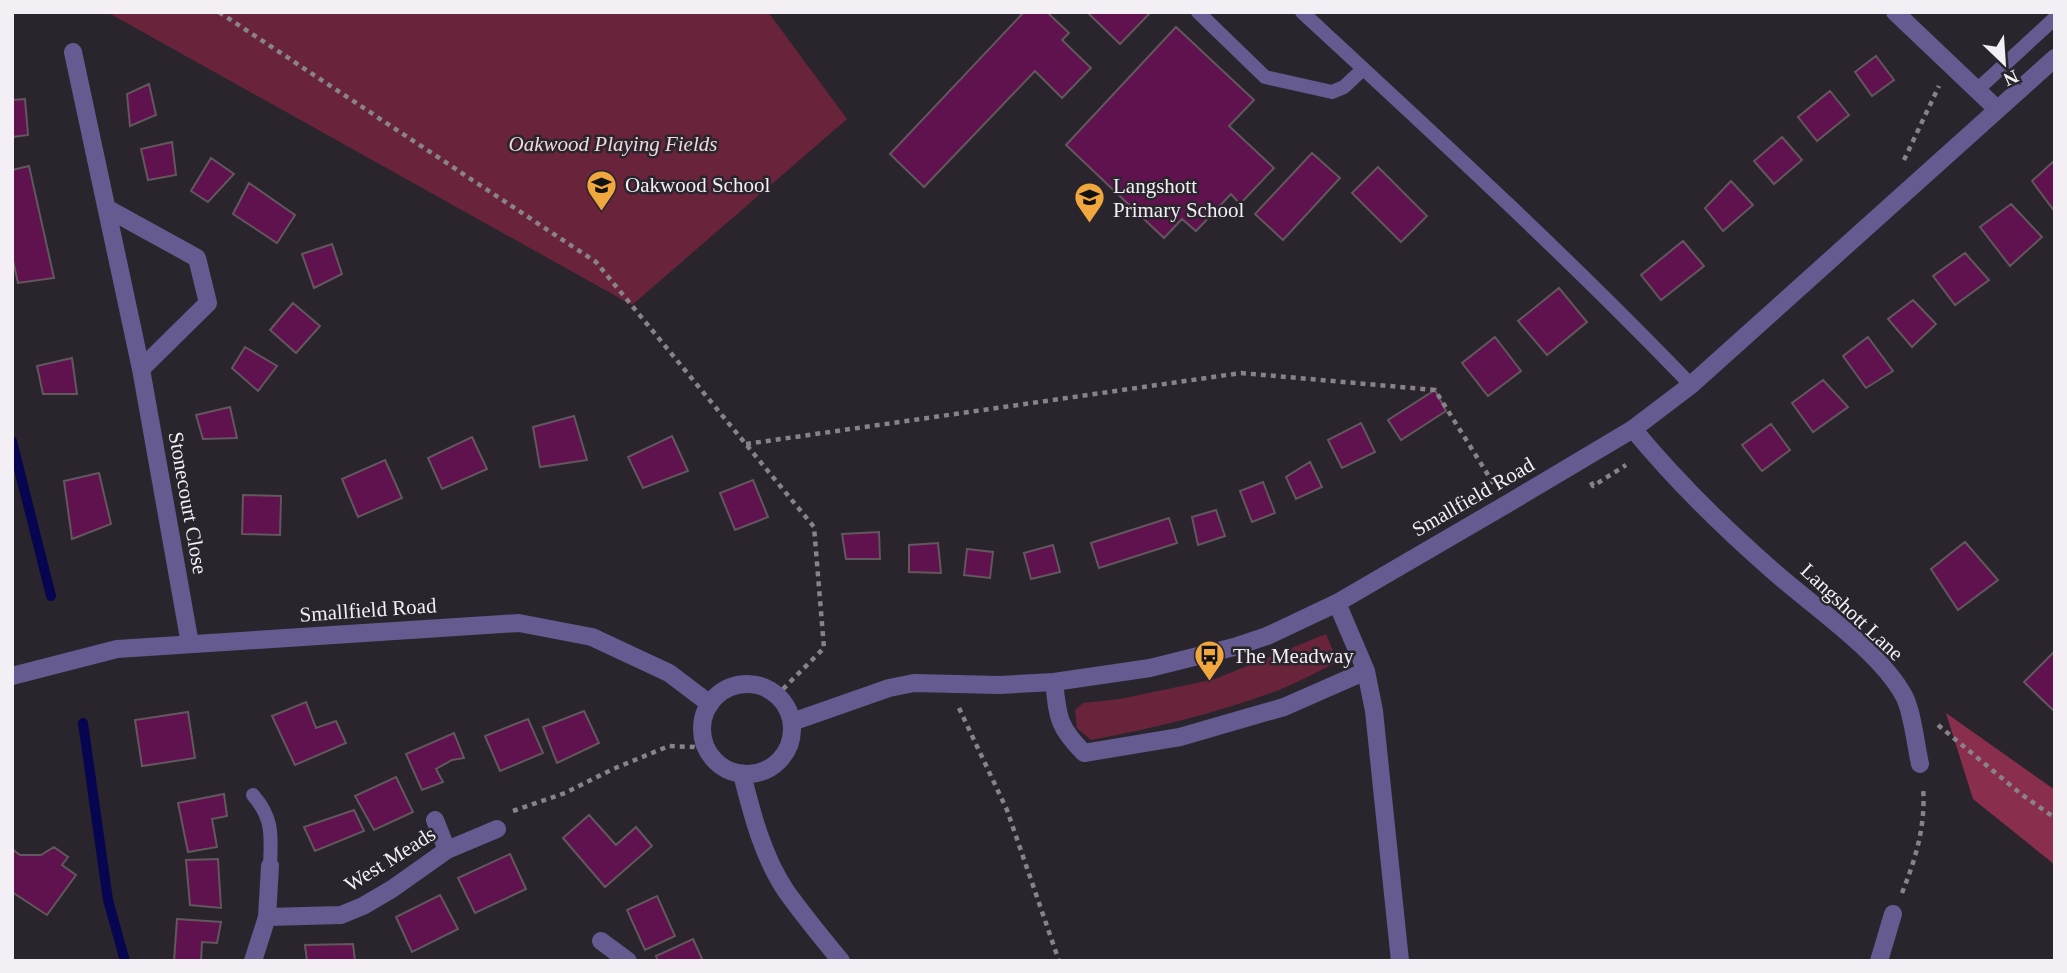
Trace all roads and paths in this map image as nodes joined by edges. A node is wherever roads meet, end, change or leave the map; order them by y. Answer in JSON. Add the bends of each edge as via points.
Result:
{"nodes":[{"id":1,"x":219,"y":12,"type":"edge"},
{"id":2,"x":1198,"y":12,"type":"edge"},
{"id":3,"x":1302,"y":12,"type":"edge"},
{"id":4,"x":1895,"y":12,"type":"edge"},
{"id":5,"x":2055,"y":18,"type":"edge"},
{"id":6,"x":73,"y":52,"type":"dead end"},
{"id":7,"x":2055,"y":58,"type":"edge"},
{"id":8,"x":1363,"y":69,"type":"junction"},
{"id":9,"x":1977,"y":90,"type":"junction"},
{"id":10,"x":1997,"y":109,"type":"junction"},
{"id":11,"x":108,"y":209,"type":"junction"},
{"id":12,"x":141,"y":369,"type":"junction"},
{"id":13,"x":1691,"y":385,"type":"junction"},
{"id":14,"x":1633,"y":429,"type":"junction"},
{"id":15,"x":746,"y":444,"type":"junction"},
{"id":16,"x":1634,"y":460,"type":"dead end"},
{"id":17,"x":1593,"y":486,"type":"dead end"},
{"id":18,"x":1507,"y":505,"type":"junction"},
{"id":19,"x":1337,"y":603,"type":"junction"},
{"id":20,"x":190,"y":644,"type":"junction"},
{"id":21,"x":1366,"y":671,"type":"junction"},
{"id":22,"x":12,"y":676,"type":"edge"},
{"id":23,"x":1054,"y":682,"type":"junction"},
{"id":24,"x":941,"y":683,"type":"junction"},
{"id":25,"x":777,"y":695,"type":"junction"},
{"id":26,"x":710,"y":704,"type":"junction"},
{"id":27,"x":792,"y":722,"type":"junction"},
{"id":28,"x":1937,"y":723,"type":"dead end"},
{"id":29,"x":708,"y":751,"type":"junction"},
{"id":30,"x":1920,"y":764,"type":"joint"},
{"id":31,"x":742,"y":774,"type":"junction"},
{"id":32,"x":253,"y":795,"type":"dead end"},
{"id":33,"x":2055,"y":818,"type":"edge"},
{"id":34,"x":435,"y":820,"type":"dead end"},
{"id":35,"x":497,"y":829,"type":"joint"},
{"id":36,"x":447,"y":850,"type":"junction"},
{"id":37,"x":270,"y":866,"type":"joint"},
{"id":38,"x":1894,"y":914,"type":"joint"},
{"id":39,"x":267,"y":918,"type":"junction"},
{"id":40,"x":601,"y":941,"type":"dead end"},
{"id":41,"x":1880,"y":960,"type":"edge"},
{"id":42,"x":253,"y":961,"type":"edge"},
{"id":43,"x":628,"y":961,"type":"edge"},
{"id":44,"x":841,"y":961,"type":"edge"},
{"id":45,"x":1059,"y":961,"type":"edge"},
{"id":46,"x":1400,"y":961,"type":"edge"}],
"edges":[{"from":1,"to":15,"type":"path","via":[[596,262]]},
{"from":2,"to":8,"type":"lane","via":[[1265,77],[1332,92]]},
{"from":3,"to":8,"type":"lane"},
{"from":4,"to":9,"type":"street"},
{"from":5,"to":9,"type":"lane"},
{"from":6,"to":11,"type":"street","name":"Stonecourt Close"},
{"from":7,"to":10,"type":"street","name":"Smallfield Road"},
{"from":8,"to":13,"type":"lane","via":[[1633,324]]},
{"from":9,"to":10,"type":"street"},
{"from":10,"to":13,"type":"street","name":"Smallfield Road"},
{"from":11,"to":12,"type":"street","name":"Stonecourt Close"},
{"from":11,"to":12,"type":"street","via":[[197,258],[208,303]]},
{"from":12,"to":20,"type":"street","name":"Stonecourt Close"},
{"from":13,"to":14,"type":"street","name":"Smallfield Road"},
{"from":14,"to":18,"type":"street","name":"Smallfield Road"},
{"from":14,"to":30,"type":"street","name":"Langshott Lane","via":[[1692,494],[1883,667],[1905,697]]},
{"from":15,"to":18,"type":"path","via":[[1255,374],[1435,390]]},
{"from":15,"to":25,"type":"path","via":[[814,527],[824,648]]},
{"from":16,"to":17,"type":"path"},
{"from":18,"to":19,"type":"street","name":"Smallfield Road"},
{"from":19,"to":21,"type":"street"},
{"from":19,"to":23,"type":"street","name":"Smallfield Road","via":[[1234,647],[1150,668]]},
{"from":20,"to":22,"type":"street","name":"Smallfield Road","via":[[117,649]]},
{"from":20,"to":26,"type":"street","name":"Smallfield Road","via":[[519,623],[592,636],[668,673]]},
{"from":21,"to":23,"type":"street","via":[[1271,711],[1180,737],[1084,753],[1067,736],[1058,717]]},
{"from":21,"to":46,"type":"street"},
{"from":23,"to":24,"type":"street","name":"Smallfield Road"},
{"from":24,"to":27,"type":"street","name":"Smallfield Road","via":[[888,688]]},
{"from":24,"to":45,"type":"path","via":[[961,711],[1007,810]]},
{"from":25,"to":26,"type":"street","via":[[764,687],[734,686]]},
{"from":25,"to":27,"type":"street"},
{"from":26,"to":29,"type":"street","via":[[703,727]]},
{"from":27,"to":31,"type":"street","via":[[792,738],[774,766]]},
{"from":28,"to":33,"type":"path"},
{"from":29,"to":31,"type":"street","via":[[728,770]]},
{"from":29,"to":35,"type":"path","via":[[669,746],[565,793],[494,818]]},
{"from":30,"to":38,"type":"path","via":[[1925,807],[1917,854]]},
{"from":31,"to":44,"type":"street","via":[[756,824],[785,890]]},
{"from":32,"to":37,"type":"lane","via":[[265,808],[270,824]]},
{"from":34,"to":36,"type":"street"},
{"from":35,"to":36,"type":"street","name":"West Meads"},
{"from":36,"to":39,"type":"street","name":"West Meads","via":[[392,889],[341,915]]},
{"from":37,"to":39,"type":"street"},
{"from":38,"to":41,"type":"street"},
{"from":39,"to":42,"type":"street"},
{"from":40,"to":43,"type":"street"}]}
